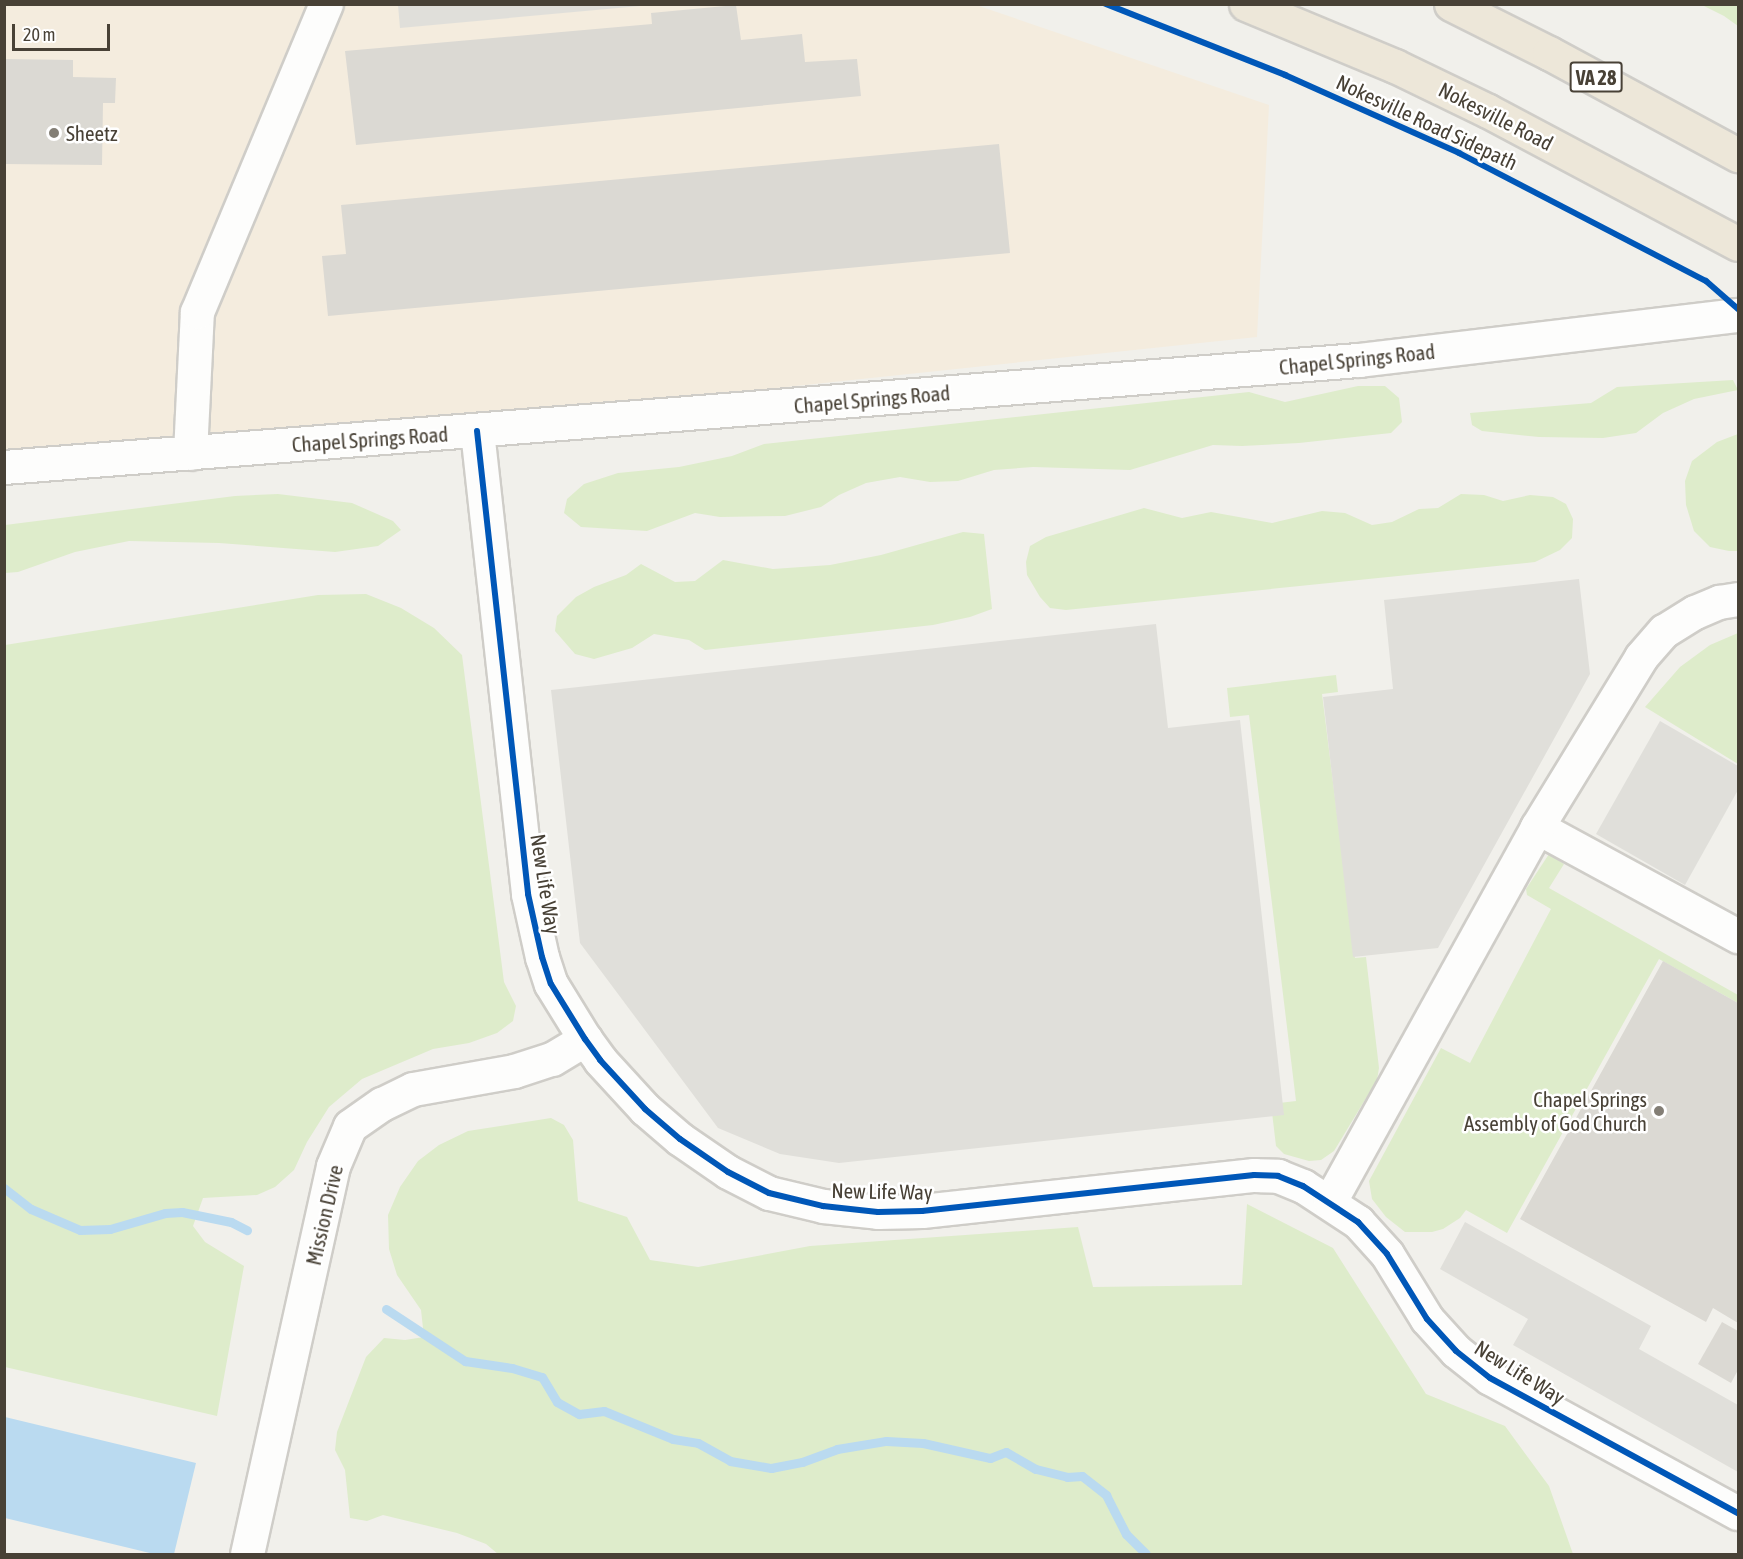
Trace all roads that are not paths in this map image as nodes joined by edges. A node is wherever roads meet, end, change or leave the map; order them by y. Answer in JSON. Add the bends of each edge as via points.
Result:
{"nodes":[{"id":1,"x":326,"y":4,"type":"edge"},
{"id":2,"x":1246,"y":4,"type":"edge"},
{"id":3,"x":1451,"y":4,"type":"edge"},
{"id":4,"x":1738,"y":155,"type":"edge"},
{"id":5,"x":1738,"y":244,"type":"edge"},
{"id":6,"x":1738,"y":315,"type":"edge"},
{"id":7,"x":477,"y":430,"type":"junction"},
{"id":8,"x":190,"y":453,"type":"junction"},
{"id":9,"x":4,"y":468,"type":"edge"},
{"id":10,"x":1738,"y":599,"type":"edge"},
{"id":11,"x":1537,"y":827,"type":"junction"},
{"id":12,"x":1738,"y":936,"type":"edge"},
{"id":13,"x":585,"y":1039,"type":"junction"},
{"id":14,"x":1330,"y":1201,"type":"junction"},
{"id":15,"x":1738,"y":1513,"type":"edge"},
{"id":16,"x":248,"y":1554,"type":"edge"}],
"edges":[{"from":1,"to":8,"type":"street","via":[[197,312]]},
{"from":2,"to":5,"type":"highway","name":"Nokesville Road","via":[[1395,66],[1488,111]]},
{"from":3,"to":4,"type":"highway","number":"VA 28","via":[[1549,52]]},
{"from":6,"to":7,"type":"street","name":"Chapel Springs Road","via":[[1359,360]]},
{"from":7,"to":8,"type":"street","name":"Chapel Springs Road"},
{"from":7,"to":13,"type":"street","name":"New Life Way","via":[[528,894],[551,984]]},
{"from":8,"to":9,"type":"street","name":"Chapel Springs Road"},
{"from":10,"to":11,"type":"street","via":[[1695,612],[1664,631],[1641,657]]},
{"from":11,"to":12,"type":"street"},
{"from":11,"to":14,"type":"street"},
{"from":13,"to":14,"type":"street","name":"New Life Way","via":[[645,1109],[680,1139],[728,1172],[769,1193],[823,1206],[878,1212],[921,1211],[1254,1175],[1278,1176]]},
{"from":13,"to":16,"type":"street","name":"Mission Drive","via":[[552,1059],[514,1071],[413,1089],[381,1104],[350,1126],[333,1166]]},
{"from":14,"to":15,"type":"street","name":"New Life Way","via":[[1358,1222],[1387,1254],[1427,1319],[1456,1351],[1490,1378]]}]}
